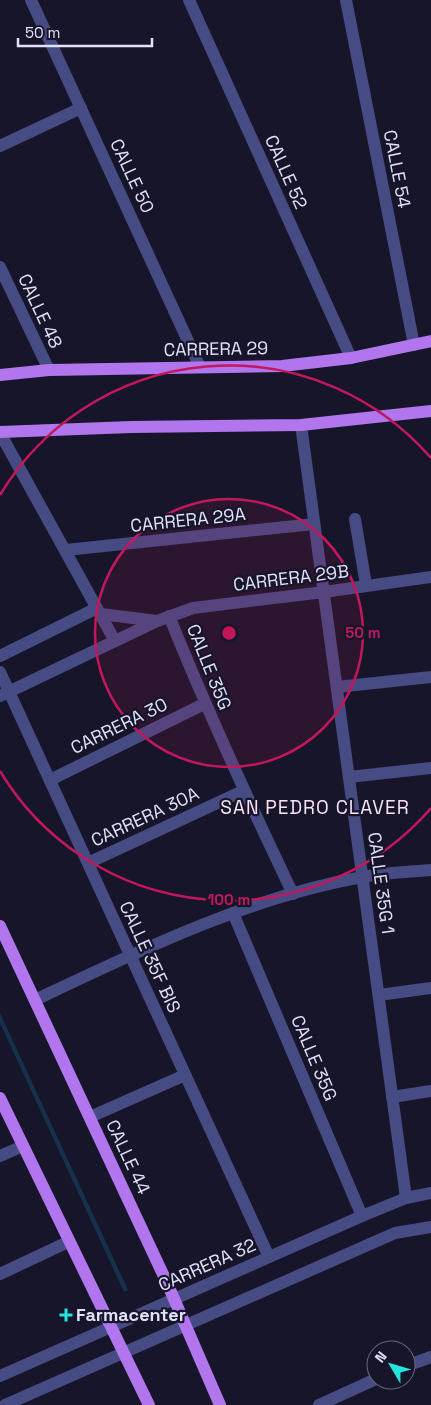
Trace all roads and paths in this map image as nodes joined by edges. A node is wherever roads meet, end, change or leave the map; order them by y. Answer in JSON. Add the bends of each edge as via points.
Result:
{"nodes":[{"id":1,"x":31,"y":0,"type":"edge"},
{"id":2,"x":189,"y":0,"type":"edge"},
{"id":3,"x":340,"y":0,"type":"edge"},
{"id":4,"x":346,"y":0,"type":"edge"},
{"id":5,"x":349,"y":21,"type":"junction"},
{"id":6,"x":81,"y":108,"type":"junction"},
{"id":7,"x":0,"y":146,"type":"edge"},
{"id":8,"x":0,"y":267,"type":"edge"},
{"id":9,"x":431,"y":341,"type":"edge"},
{"id":10,"x":414,"y":344,"type":"junction"},
{"id":11,"x":351,"y":358,"type":"junction"},
{"id":12,"x":200,"y":367,"type":"junction"},
{"id":13,"x":49,"y":370,"type":"junction"},
{"id":14,"x":0,"y":375,"type":"edge"},
{"id":15,"x":431,"y":411,"type":"edge"},
{"id":16,"x":301,"y":425,"type":"junction"},
{"id":17,"x":0,"y":433,"type":"edge"},
{"id":18,"x":355,"y":519,"type":"dead end"},
{"id":19,"x":314,"y":524,"type":"junction"},
{"id":20,"x":66,"y":550,"type":"junction"},
{"id":21,"x":431,"y":576,"type":"edge"},
{"id":22,"x":366,"y":585,"type":"junction"},
{"id":23,"x":324,"y":592,"type":"junction"},
{"id":24,"x":99,"y":611,"type":"junction"},
{"id":25,"x":169,"y":616,"type":"junction"},
{"id":26,"x":157,"y":621,"type":"junction"},
{"id":27,"x":115,"y":641,"type":"junction"},
{"id":28,"x":0,"y":656,"type":"edge"},
{"id":29,"x":0,"y":672,"type":"edge"},
{"id":30,"x":431,"y":677,"type":"edge"},
{"id":31,"x":337,"y":687,"type":"junction"},
{"id":32,"x":4,"y":694,"type":"edge"},
{"id":33,"x":204,"y":704,"type":"junction"},
{"id":34,"x":431,"y":768,"type":"edge"},
{"id":35,"x":349,"y":778,"type":"junction"},
{"id":36,"x":50,"y":780,"type":"junction"},
{"id":37,"x":243,"y":791,"type":"junction"},
{"id":38,"x":88,"y":863,"type":"junction"},
{"id":39,"x":431,"y":870,"type":"edge"},
{"id":40,"x":363,"y":877,"type":"junction"},
{"id":41,"x":293,"y":894,"type":"junction"},
{"id":42,"x":233,"y":913,"type":"junction"},
{"id":43,"x":0,"y":926,"type":"edge"},
{"id":44,"x":130,"y":955,"type":"junction"},
{"id":45,"x":431,"y":988,"type":"edge"},
{"id":46,"x":378,"y":995,"type":"junction"},
{"id":47,"x":35,"y":1000,"type":"junction"},
{"id":48,"x":185,"y":1075,"type":"junction"},
{"id":49,"x":431,"y":1092,"type":"edge"},
{"id":50,"x":392,"y":1097,"type":"junction"},
{"id":51,"x":0,"y":1098,"type":"edge"},
{"id":52,"x":90,"y":1117,"type":"junction"},
{"id":53,"x":23,"y":1146,"type":"junction"},
{"id":54,"x":0,"y":1156,"type":"edge"},
{"id":55,"x":431,"y":1194,"type":"edge"},
{"id":56,"x":406,"y":1198,"type":"junction"},
{"id":57,"x":362,"y":1216,"type":"junction"},
{"id":58,"x":431,"y":1227,"type":"edge"},
{"id":59,"x":68,"y":1242,"type":"junction"},
{"id":60,"x":269,"y":1257,"type":"junction"},
{"id":61,"x":0,"y":1274,"type":"edge"},
{"id":62,"x":174,"y":1299,"type":"junction"},
{"id":63,"x":186,"y":1325,"type":"junction"},
{"id":64,"x":110,"y":1327,"type":"junction"},
{"id":65,"x":122,"y":1353,"type":"junction"},
{"id":66,"x":431,"y":1356,"type":"edge"},
{"id":67,"x":416,"y":1362,"type":"edge"},
{"id":68,"x":0,"y":1376,"type":"edge"},
{"id":69,"x":366,"y":1384,"type":"edge"},
{"id":70,"x":6,"y":1405,"type":"edge"},
{"id":71,"x":149,"y":1405,"type":"edge"},
{"id":72,"x":220,"y":1405,"type":"edge"},
{"id":73,"x":319,"y":1405,"type":"edge"}],
"edges":[{"from":1,"to":6,"type":"street","name":"CALLE 50"},
{"from":2,"to":11,"type":"street","name":"CALLE 52"},
{"from":3,"to":5,"type":"street"},
{"from":4,"to":5,"type":"street","name":"CALLE 54"},
{"from":5,"to":10,"type":"street","name":"CALLE 54"},
{"from":6,"to":7,"type":"street"},
{"from":6,"to":12,"type":"street","name":"CALLE 50"},
{"from":8,"to":13,"type":"street","name":"CALLE 48"},
{"from":9,"to":10,"type":"main road","name":"CARRERA 29"},
{"from":10,"to":11,"type":"main road","name":"CARRERA 29"},
{"from":11,"to":12,"type":"main road","name":"CARRERA 29","via":[[282,366]]},
{"from":12,"to":13,"type":"main road","name":"CARRERA 29"},
{"from":13,"to":14,"type":"main road","name":"CARRERA 29"},
{"from":15,"to":16,"type":"main road"},
{"from":16,"to":17,"type":"main road","via":[[131,427]]},
{"from":16,"to":19,"type":"street","name":"CALLE 35G 1"},
{"from":17,"to":20,"type":"street"},
{"from":18,"to":22,"type":"street"},
{"from":19,"to":20,"type":"street","name":"CARRERA 29A"},
{"from":19,"to":23,"type":"street","name":"CALLE 35G 1"},
{"from":20,"to":24,"type":"street"},
{"from":21,"to":22,"type":"street","name":"CARRERA 29B"},
{"from":22,"to":23,"type":"street","name":"CARRERA 29B"},
{"from":23,"to":25,"type":"street","name":"CARRERA 29B","via":[[193,608]]},
{"from":23,"to":31,"type":"street","name":"CALLE 35G 1"},
{"from":24,"to":26,"type":"street","name":"CARRERA 29B"},
{"from":24,"to":27,"type":"street"},
{"from":24,"to":28,"type":"street"},
{"from":25,"to":26,"type":"street","name":"CARRERA 29B"},
{"from":25,"to":33,"type":"street","name":"CALLE 35G"},
{"from":26,"to":27,"type":"street","name":"CARRERA 29B"},
{"from":27,"to":32,"type":"street","name":"CARRERA 29B"},
{"from":29,"to":32,"type":"street","name":"CALLE 35F BIS"},
{"from":30,"to":31,"type":"street"},
{"from":31,"to":35,"type":"street","name":"CALLE 35G 1"},
{"from":32,"to":36,"type":"street","name":"CALLE 35F BIS"},
{"from":33,"to":36,"type":"street","name":"CARRERA 30"},
{"from":33,"to":37,"type":"street","name":"CALLE 35G"},
{"from":34,"to":35,"type":"street"},
{"from":35,"to":40,"type":"street","name":"CALLE 35G 1"},
{"from":36,"to":38,"type":"street","name":"CALLE 35F BIS"},
{"from":37,"to":38,"type":"street","name":"CARRERA 30A"},
{"from":37,"to":41,"type":"street","name":"CALLE 35G"},
{"from":38,"to":44,"type":"street","name":"CALLE 35F BIS"},
{"from":39,"to":40,"type":"street"},
{"from":40,"to":41,"type":"street"},
{"from":40,"to":46,"type":"street","name":"CALLE 35G 1"},
{"from":41,"to":42,"type":"street"},
{"from":42,"to":44,"type":"street"},
{"from":42,"to":57,"type":"street","name":"CALLE 35G"},
{"from":43,"to":47,"type":"main road","name":"CALLE 44"},
{"from":44,"to":47,"type":"street"},
{"from":44,"to":48,"type":"street","name":"CALLE 35F BIS"},
{"from":45,"to":46,"type":"street"},
{"from":46,"to":50,"type":"street","name":"CALLE 35G 1"},
{"from":47,"to":52,"type":"main road","name":"CALLE 44"},
{"from":48,"to":52,"type":"street"},
{"from":48,"to":60,"type":"street","name":"CALLE 35F BIS"},
{"from":49,"to":50,"type":"street"},
{"from":50,"to":56,"type":"street","name":"CALLE 35G 1"},
{"from":51,"to":53,"type":"main road"},
{"from":52,"to":62,"type":"main road","name":"CALLE 44"},
{"from":53,"to":54,"type":"street"},
{"from":53,"to":59,"type":"main road"},
{"from":55,"to":56,"type":"street","name":"CARRERA 32"},
{"from":56,"to":57,"type":"street","name":"CARRERA 32"},
{"from":57,"to":60,"type":"street","name":"CARRERA 32"},
{"from":58,"to":63,"type":"street","via":[[395,1233]]},
{"from":59,"to":61,"type":"street"},
{"from":59,"to":64,"type":"main road"},
{"from":60,"to":62,"type":"street","name":"CARRERA 32"},
{"from":62,"to":63,"type":"main road","name":"CALLE 44"},
{"from":62,"to":64,"type":"street","name":"CARRERA 32"},
{"from":63,"to":65,"type":"street"},
{"from":63,"to":72,"type":"main road","name":"CALLE 44"},
{"from":64,"to":65,"type":"main road"},
{"from":64,"to":68,"type":"street","name":"CARRERA 32"},
{"from":65,"to":70,"type":"street"},
{"from":65,"to":71,"type":"main road"},
{"from":66,"to":67,"type":"street"},
{"from":69,"to":73,"type":"street"}]}
